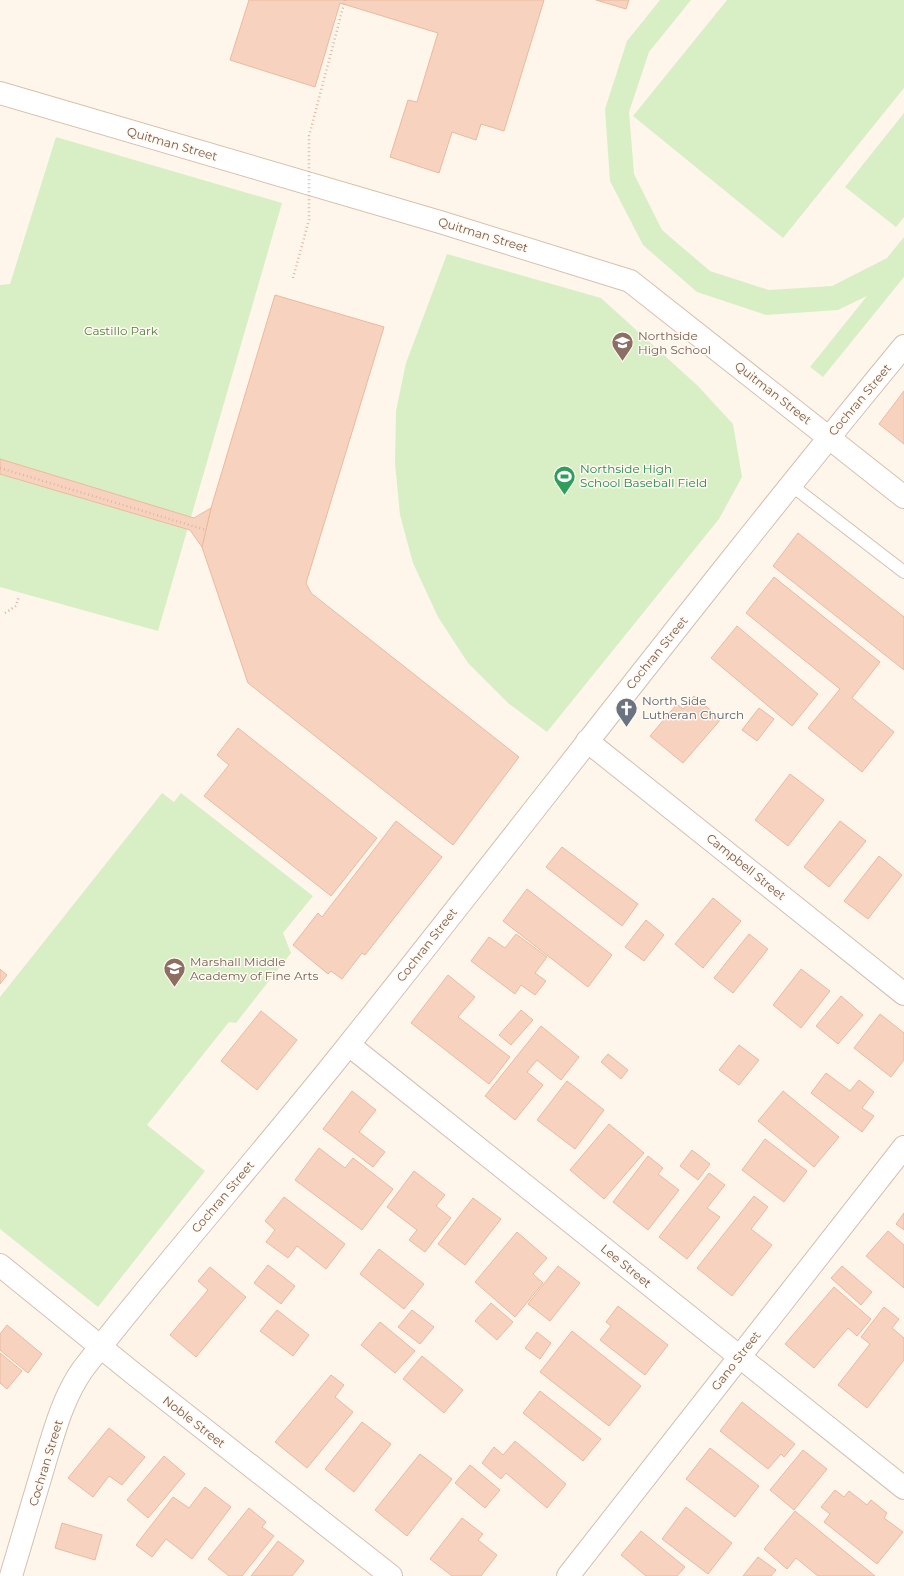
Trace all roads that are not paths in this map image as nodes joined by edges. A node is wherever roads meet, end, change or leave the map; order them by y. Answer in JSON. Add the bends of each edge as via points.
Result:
{"nodes":[{"id":1,"x":0,"y":94,"type":"edge"},
{"id":2,"x":904,"y":346,"type":"edge"},
{"id":3,"x":829,"y":437,"type":"junction"},
{"id":4,"x":791,"y":486,"type":"junction"},
{"id":5,"x":904,"y":496,"type":"edge"},
{"id":6,"x":904,"y":572,"type":"edge"},
{"id":7,"x":587,"y":741,"type":"junction"},
{"id":8,"x":904,"y":994,"type":"edge"},
{"id":9,"x":349,"y":1045,"type":"junction"},
{"id":10,"x":904,"y":1147,"type":"edge"},
{"id":11,"x":0,"y":1265,"type":"edge"},
{"id":12,"x":100,"y":1346,"type":"junction"},
{"id":13,"x":739,"y":1356,"type":"junction"},
{"id":14,"x":904,"y":1488,"type":"edge"},
{"id":15,"x":11,"y":1576,"type":"edge"},
{"id":16,"x":391,"y":1576,"type":"edge"},
{"id":17,"x":568,"y":1576,"type":"edge"}],
"edges":[{"from":1,"to":3,"type":"street","name":"Quitman Street","via":[[440,222],[630,281]]},
{"from":2,"to":3,"type":"street","name":"Cochran Street"},
{"from":3,"to":4,"type":"street","name":"Cochran Street"},
{"from":3,"to":5,"type":"street","name":"Quitman Street"},
{"from":4,"to":6,"type":"lane"},
{"from":4,"to":7,"type":"street","name":"Cochran Street"},
{"from":7,"to":8,"type":"street","name":"Campbell Street"},
{"from":7,"to":9,"type":"street","name":"Cochran Street"},
{"from":9,"to":12,"type":"street","name":"Cochran Street"},
{"from":9,"to":13,"type":"street","name":"Lee Street"},
{"from":10,"to":13,"type":"street","name":"Gano Street"},
{"from":11,"to":12,"type":"street","name":"Noble Street"},
{"from":12,"to":15,"type":"street","name":"Cochran Street","via":[[74,1381],[68,1396]]},
{"from":12,"to":16,"type":"street","name":"Noble Street"},
{"from":13,"to":14,"type":"street","name":"Lee Street"},
{"from":13,"to":17,"type":"street","name":"Gano Street"}]}
